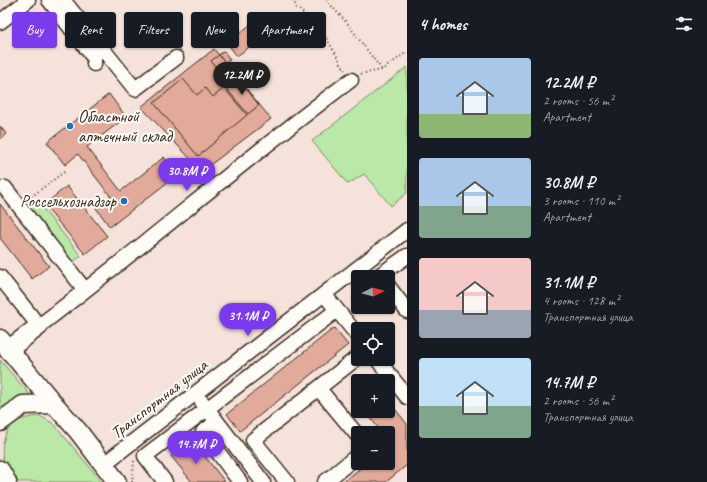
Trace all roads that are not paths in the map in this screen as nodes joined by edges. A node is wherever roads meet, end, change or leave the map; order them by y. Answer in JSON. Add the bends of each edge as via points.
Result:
{"nodes":[{"id":1,"x":28,"y":0,"type":"edge"},
{"id":2,"x":49,"y":0,"type":"edge"},
{"id":3,"x":63,"y":0,"type":"edge"},
{"id":4,"x":0,"y":22,"type":"edge"},
{"id":5,"x":176,"y":58,"type":"dead end"},
{"id":6,"x":94,"y":64,"type":"dead end"},
{"id":7,"x":351,"y":80,"type":"road end"},
{"id":8,"x":5,"y":188,"type":"dead end"},
{"id":9,"x":407,"y":230,"type":"edge"},
{"id":10,"x":407,"y":256,"type":"edge"},
{"id":11,"x":368,"y":259,"type":"junction"},
{"id":12,"x":376,"y":270,"type":"edge"},
{"id":13,"x":392,"y":270,"type":"edge"},
{"id":14,"x":0,"y":277,"type":"edge"},
{"id":15,"x":85,"y":290,"type":"junction"},
{"id":16,"x":324,"y":294,"type":"junction"},
{"id":17,"x":395,"y":295,"type":"edge"},
{"id":18,"x":337,"y":310,"type":"junction"},
{"id":19,"x":407,"y":311,"type":"edge"},
{"id":20,"x":39,"y":326,"type":"junction"},
{"id":21,"x":351,"y":327,"type":"edge"},
{"id":22,"x":4,"y":344,"type":"edge"},
{"id":23,"x":351,"y":363,"type":"edge"},
{"id":24,"x":383,"y":366,"type":"edge"},
{"id":25,"x":319,"y":389,"type":"junction"},
{"id":26,"x":196,"y":394,"type":"junction"},
{"id":27,"x":407,"y":397,"type":"edge"},
{"id":28,"x":54,"y":404,"type":"junction"},
{"id":29,"x":207,"y":409,"type":"junction"},
{"id":30,"x":0,"y":422,"type":"edge"},
{"id":31,"x":217,"y":422,"type":"junction"},
{"id":32,"x":351,"y":428,"type":"edge"},
{"id":33,"x":253,"y":440,"type":"junction"},
{"id":34,"x":237,"y":449,"type":"junction"},
{"id":35,"x":269,"y":460,"type":"junction"},
{"id":36,"x":351,"y":462,"type":"edge"},
{"id":37,"x":104,"y":464,"type":"junction"},
{"id":38,"x":0,"y":470,"type":"edge"},
{"id":39,"x":259,"y":477,"type":"edge"},
{"id":40,"x":7,"y":482,"type":"edge"},
{"id":41,"x":117,"y":482,"type":"edge"},
{"id":42,"x":165,"y":482,"type":"edge"},
{"id":43,"x":240,"y":482,"type":"edge"},
{"id":44,"x":287,"y":482,"type":"edge"},
{"id":45,"x":325,"y":482,"type":"edge"}],
"edges":[{"from":1,"to":4,"type":"street"},
{"from":2,"to":6,"type":"street","via":[[94,58]]},
{"from":3,"to":5,"type":"street","via":[[135,89]]},
{"from":7,"to":15,"type":"street","via":[[284,130]]},
{"from":8,"to":15,"type":"street"},
{"from":9,"to":11,"type":"street","name":"Транспортная улица"},
{"from":10,"to":13,"type":"street"},
{"from":11,"to":12,"type":"street"},
{"from":11,"to":16,"type":"street","name":"Транспортная улица"},
{"from":14,"to":20,"type":"street"},
{"from":15,"to":20,"type":"street"},
{"from":16,"to":18,"type":"street"},
{"from":16,"to":26,"type":"street","name":"Транспортная улица"},
{"from":17,"to":19,"type":"street"},
{"from":18,"to":21,"type":"street"},
{"from":18,"to":29,"type":"street"},
{"from":20,"to":22,"type":"main road"},
{"from":22,"to":28,"type":"main road"},
{"from":23,"to":25,"type":"street"},
{"from":24,"to":27,"type":"street"},
{"from":25,"to":32,"type":"street"},
{"from":25,"to":33,"type":"street"},
{"from":26,"to":29,"type":"street"},
{"from":26,"to":37,"type":"street","name":"Транспортная улица"},
{"from":28,"to":30,"type":"main road","via":[[24,405]]},
{"from":28,"to":37,"type":"main road"},
{"from":29,"to":31,"type":"street"},
{"from":29,"to":42,"type":"street","via":[[145,456]]},
{"from":31,"to":34,"type":"street"},
{"from":31,"to":43,"type":"street","via":[[202,432]]},
{"from":33,"to":34,"type":"street"},
{"from":33,"to":35,"type":"street"},
{"from":34,"to":39,"type":"street"},
{"from":35,"to":39,"type":"street"},
{"from":35,"to":44,"type":"street"},
{"from":36,"to":45,"type":"street"},
{"from":37,"to":41,"type":"main road"},
{"from":38,"to":40,"type":"main road"}]}
